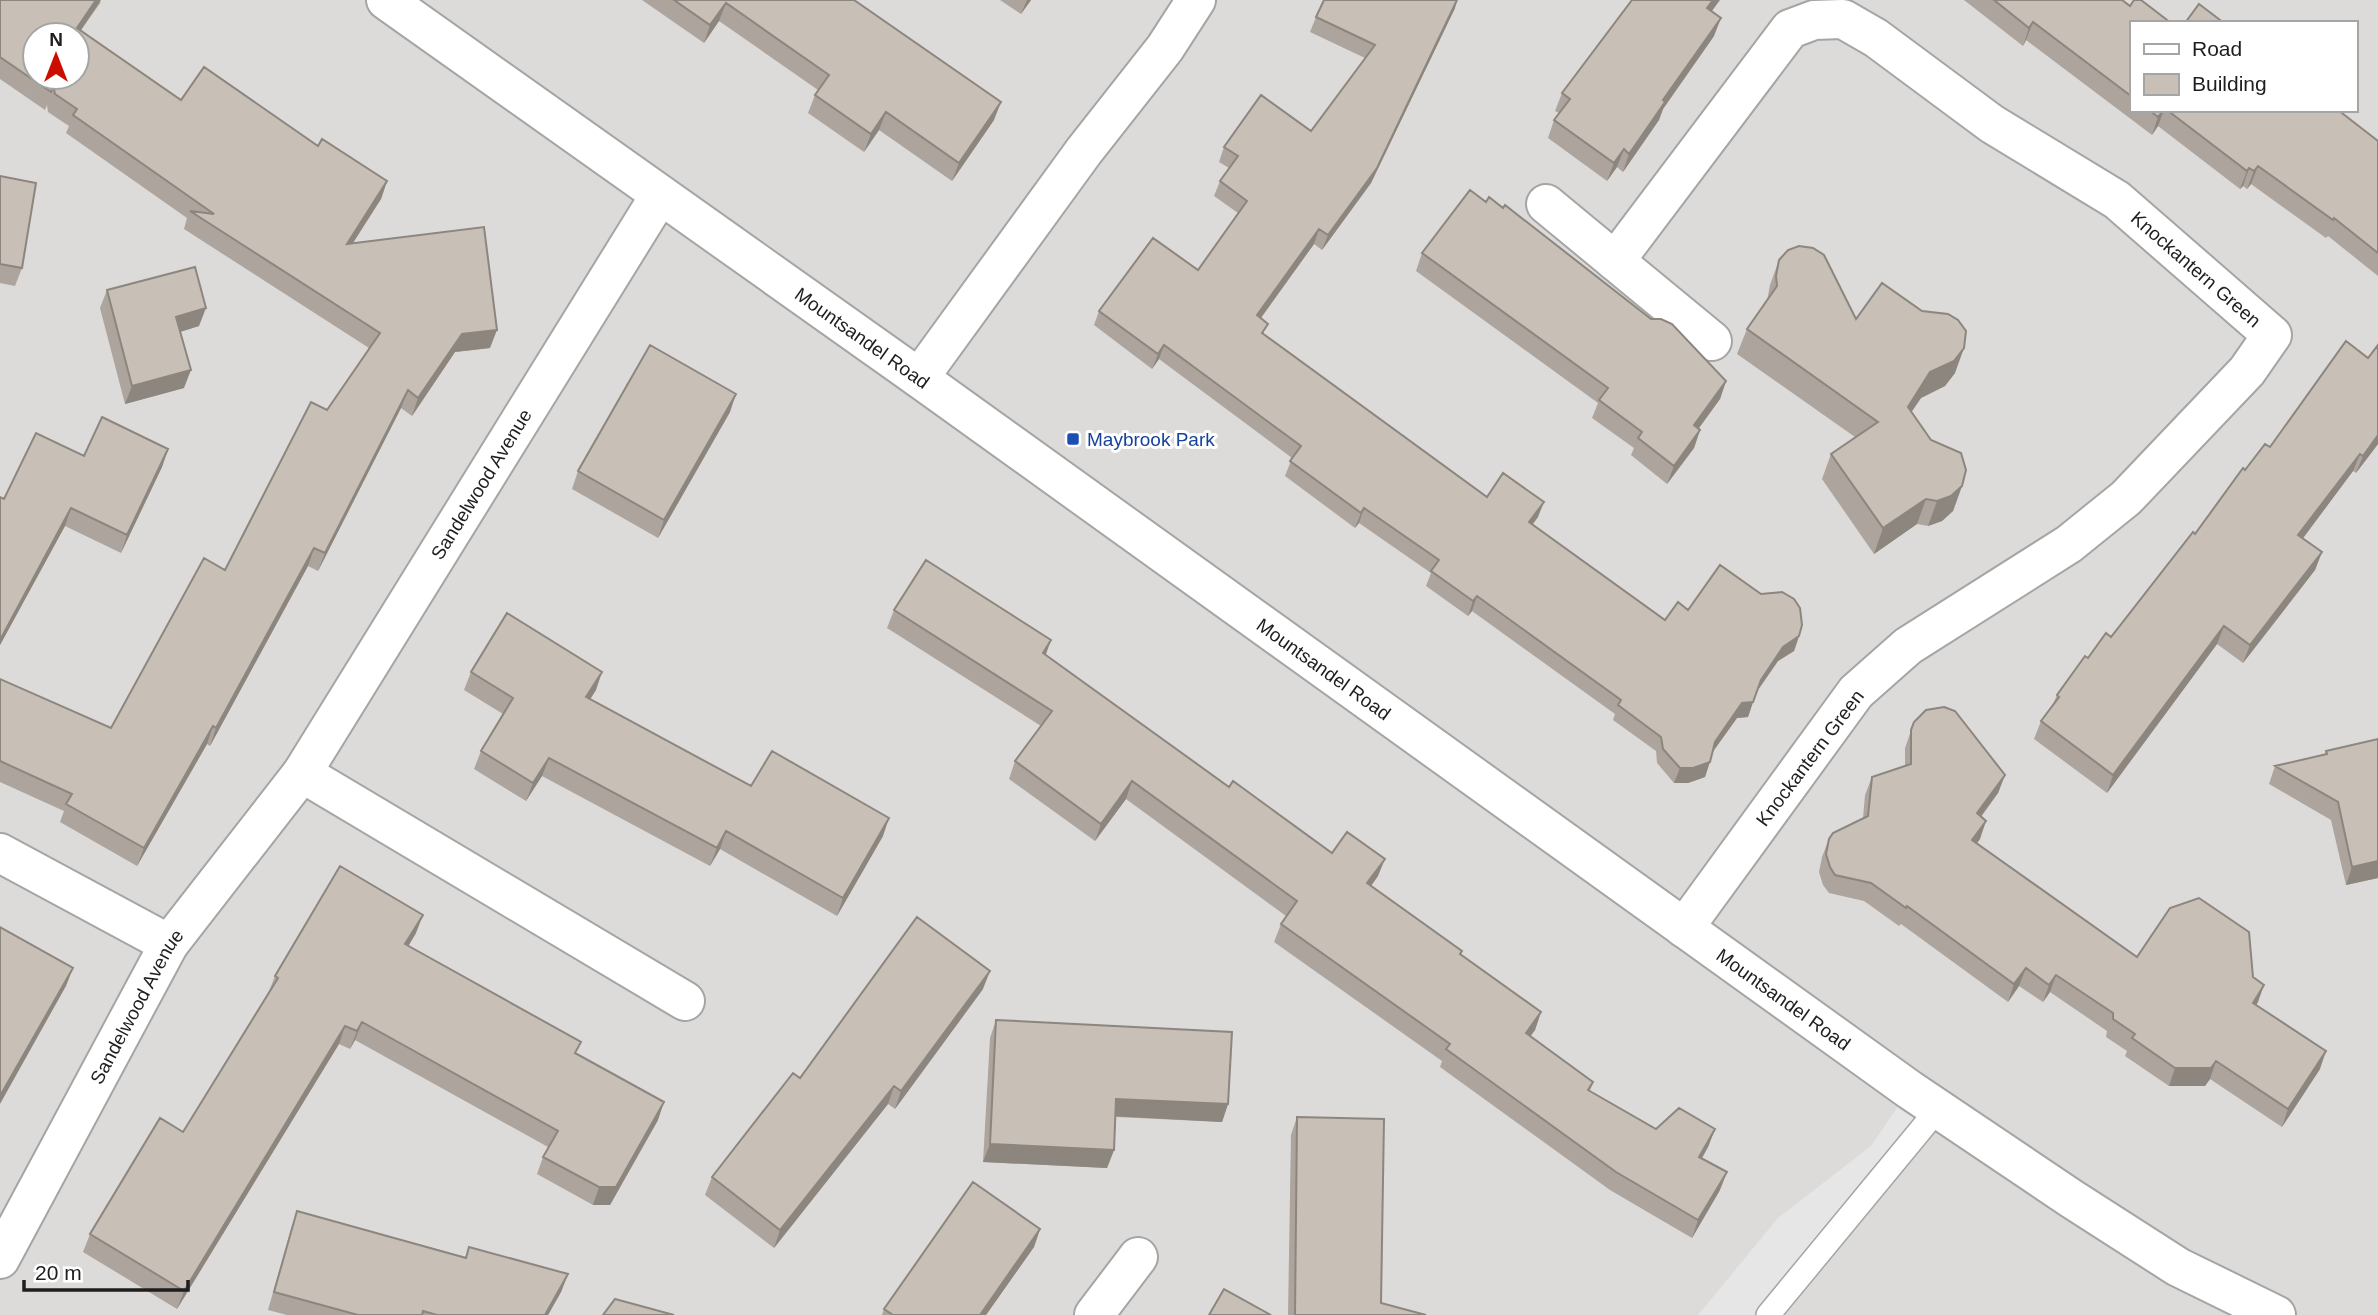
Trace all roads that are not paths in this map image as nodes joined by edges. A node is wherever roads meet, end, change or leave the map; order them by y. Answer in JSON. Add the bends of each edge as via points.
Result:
{"nodes":[{"id":1,"x":386,"y":0,"type":"edge"},
{"id":2,"x":1196,"y":0,"type":"edge"},
{"id":3,"x":660,"y":195,"type":"junction"},
{"id":4,"x":1546,"y":204,"type":"dead end"},
{"id":5,"x":1615,"y":261,"type":"junction"},
{"id":6,"x":1712,"y":341,"type":"dead end"},
{"id":7,"x":919,"y":378,"type":"junction"},
{"id":8,"x":302,"y":773,"type":"junction"},
{"id":9,"x":0,"y":853,"type":"edge"},
{"id":10,"x":1684,"y":928,"type":"junction"},
{"id":11,"x":169,"y":944,"type":"junction"},
{"id":12,"x":685,"y":1001,"type":"dead end"},
{"id":13,"x":1938,"y":1109,"type":"junction"},
{"id":14,"x":1138,"y":1257,"type":"dead end"},
{"id":15,"x":0,"y":1259,"type":"edge"},
{"id":16,"x":1094,"y":1315,"type":"edge"},
{"id":17,"x":1768,"y":1315,"type":"edge"},
{"id":18,"x":2276,"y":1315,"type":"edge"}],
"edges":[{"from":1,"to":3,"type":"street","name":"Mountsandel Road"},
{"from":2,"to":7,"type":"street"},
{"from":3,"to":7,"type":"street","name":"Mountsandel Road"},
{"from":3,"to":8,"type":"street","name":"Sandelwood Avenue"},
{"from":4,"to":5,"type":"street"},
{"from":5,"to":6,"type":"street"},
{"from":5,"to":10,"type":"street","name":"Knockantern Green","via":[[1790,29],[1814,20],[1843,19],[1992,124],[2117,200],[2272,335],[2247,371],[2126,498],[2069,544],[1908,646],[1856,692]]},
{"from":7,"to":10,"type":"street","name":"Mountsandel Road"},
{"from":8,"to":11,"type":"street","name":"Sandelwood Avenue"},
{"from":8,"to":12,"type":"street"},
{"from":9,"to":11,"type":"street"},
{"from":10,"to":13,"type":"street","name":"Mountsandel Road"},
{"from":11,"to":15,"type":"street","name":"Sandelwood Avenue"},
{"from":13,"to":17,"type":"lane"},
{"from":13,"to":18,"type":"street","name":"Mountsandel Road","via":[[2178,1267]]},
{"from":14,"to":16,"type":"street"}]}
